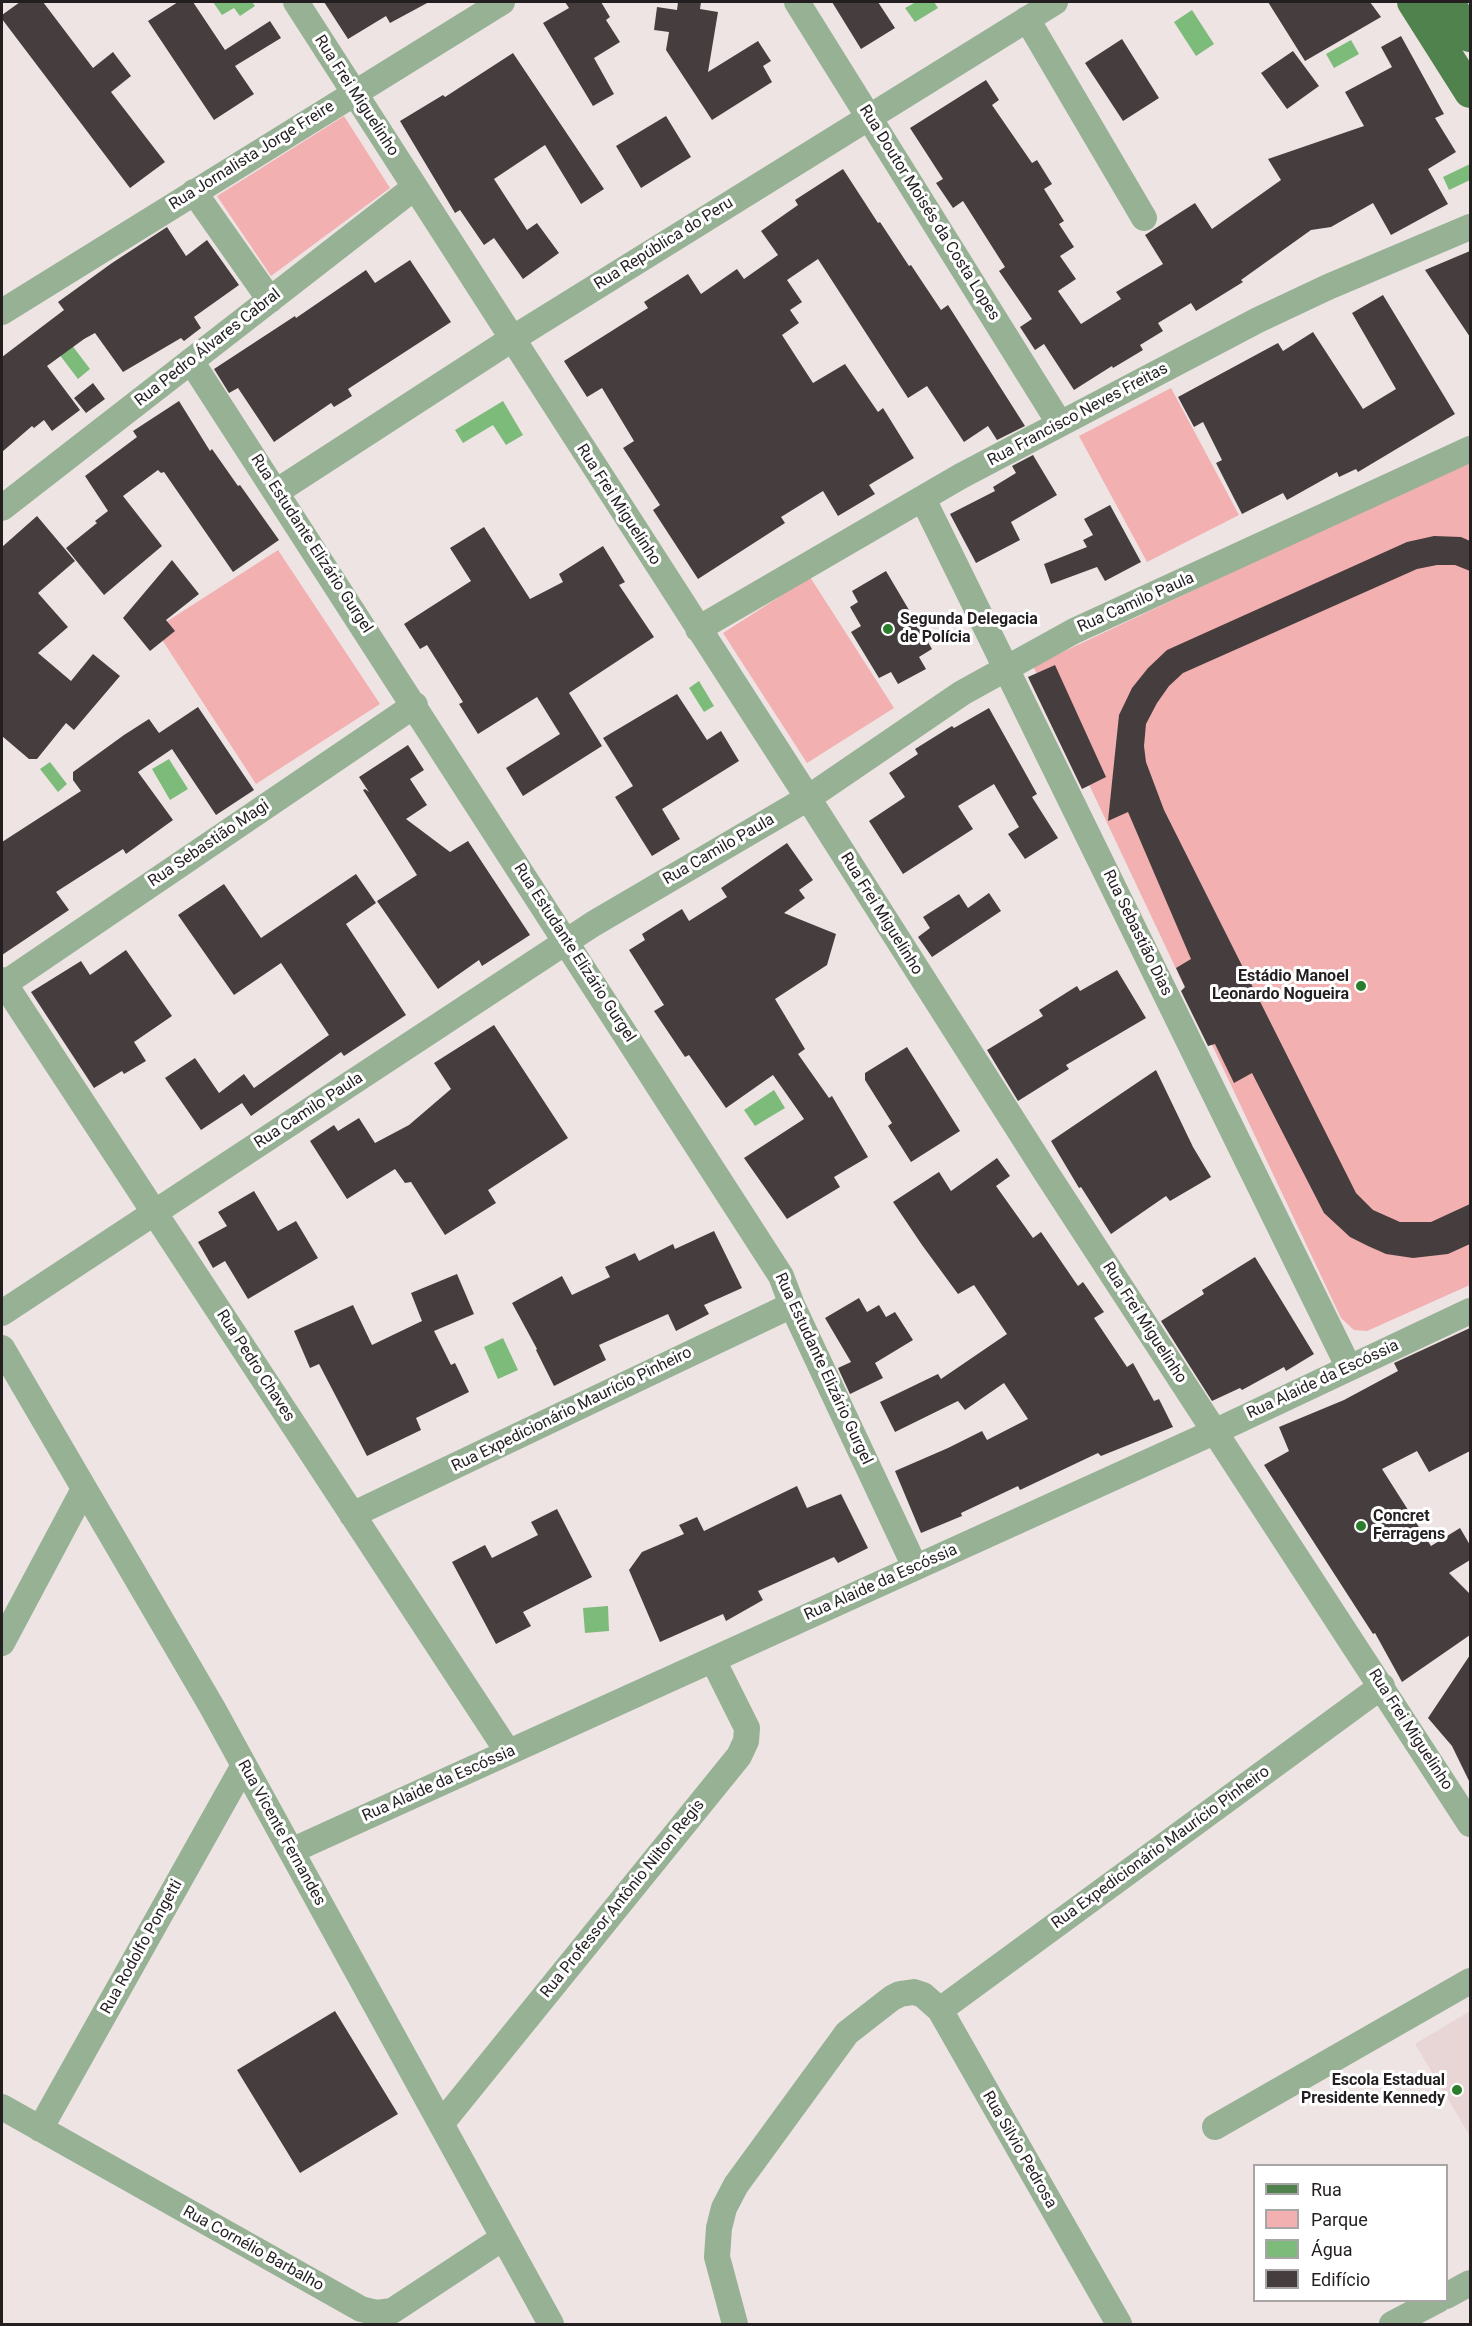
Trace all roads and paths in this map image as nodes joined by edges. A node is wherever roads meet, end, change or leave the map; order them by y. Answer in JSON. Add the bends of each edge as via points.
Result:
{"nodes":[{"id":1,"x":296,"y":2,"type":"edge"},
{"id":2,"x":502,"y":2,"type":"edge"},
{"id":3,"x":797,"y":2,"type":"edge"},
{"id":4,"x":1055,"y":2,"type":"edge"},
{"id":5,"x":1413,"y":2,"type":"edge"},
{"id":6,"x":1448,"y":2,"type":"edge"},
{"id":7,"x":1027,"y":19,"type":"junction"},
{"id":8,"x":1470,"y":36,"type":"edge"},
{"id":9,"x":1470,"y":92,"type":"edge"},
{"id":10,"x":355,"y":93,"type":"junction"},
{"id":11,"x":869,"y":117,"type":"junction"},
{"id":12,"x":415,"y":188,"type":"junction"},
{"id":13,"x":194,"y":192,"type":"junction"},
{"id":14,"x":1144,"y":218,"type":"dead end"},
{"id":15,"x":1470,"y":227,"type":"edge"},
{"id":16,"x":270,"y":300,"type":"junction"},
{"id":17,"x":2,"y":312,"type":"edge"},
{"id":18,"x":512,"y":339,"type":"junction"},
{"id":19,"x":191,"y":361,"type":"junction"},
{"id":20,"x":1060,"y":424,"type":"junction"},
{"id":21,"x":1470,"y":449,"type":"edge"},
{"id":22,"x":276,"y":492,"type":"junction"},
{"id":23,"x":923,"y":499,"type":"junction"},
{"id":24,"x":2,"y":508,"type":"edge"},
{"id":25,"x":698,"y":629,"type":"junction"},
{"id":26,"x":1007,"y":667,"type":"junction"},
{"id":27,"x":414,"y":705,"type":"junction"},
{"id":28,"x":808,"y":798,"type":"junction"},
{"id":29,"x":566,"y":941,"type":"junction"},
{"id":30,"x":3,"y":982,"type":"edge"},
{"id":31,"x":154,"y":1213,"type":"junction"},
{"id":32,"x":792,"y":1305,"type":"junction"},
{"id":33,"x":1470,"y":1311,"type":"edge"},
{"id":34,"x":2,"y":1313,"type":"edge"},
{"id":35,"x":2,"y":1348,"type":"edge"},
{"id":36,"x":1349,"y":1368,"type":"junction"},
{"id":37,"x":1215,"y":1431,"type":"junction"},
{"id":38,"x":84,"y":1489,"type":"junction"},
{"id":39,"x":352,"y":1515,"type":"junction"},
{"id":40,"x":915,"y":1568,"type":"junction"},
{"id":41,"x":2,"y":1643,"type":"edge"},
{"id":42,"x":713,"y":1660,"type":"junction"},
{"id":43,"x":1382,"y":1686,"type":"junction"},
{"id":44,"x":508,"y":1752,"type":"junction"},
{"id":45,"x":244,"y":1765,"type":"junction"},
{"id":46,"x":1470,"y":1824,"type":"edge"},
{"id":47,"x":291,"y":1851,"type":"junction"},
{"id":48,"x":1470,"y":1981,"type":"edge"},
{"id":49,"x":940,"y":2010,"type":"junction"},
{"id":50,"x":2,"y":2107,"type":"edge"},
{"id":51,"x":441,"y":2124,"type":"junction"},
{"id":52,"x":1215,"y":2127,"type":"dead end"},
{"id":53,"x":40,"y":2129,"type":"junction"},
{"id":54,"x":503,"y":2238,"type":"junction"},
{"id":55,"x":1470,"y":2283,"type":"edge"},
{"id":56,"x":1448,"y":2295,"type":"edge"},
{"id":57,"x":1436,"y":2302,"type":"edge"},
{"id":58,"x":551,"y":2325,"type":"edge"},
{"id":59,"x":735,"y":2325,"type":"edge"},
{"id":60,"x":1119,"y":2325,"type":"edge"},
{"id":61,"x":1392,"y":2325,"type":"edge"}],
"edges":[{"from":1,"to":10,"type":"street","name":"Rua Frei Miguelinho"},
{"from":2,"to":10,"type":"street","name":"Rua Jornalista Jorge Freire"},
{"from":3,"to":11,"type":"street","name":"Rua Doutor Moisés da Costa Lopes"},
{"from":4,"to":7,"type":"street","name":"Rua República do Peru"},
{"from":5,"to":9,"type":"main road"},
{"from":6,"to":8,"type":"main road"},
{"from":7,"to":11,"type":"street","name":"Rua República do Peru"},
{"from":7,"to":14,"type":"street"},
{"from":10,"to":12,"type":"street","name":"Rua Frei Miguelinho"},
{"from":10,"to":13,"type":"street","name":"Rua Jornalista Jorge Freire"},
{"from":11,"to":18,"type":"street","name":"Rua República do Peru"},
{"from":11,"to":20,"type":"street","name":"Rua Doutor Moisés da Costa Lopes"},
{"from":12,"to":16,"type":"street","name":"Rua Pedro Álvares Cabral"},
{"from":12,"to":18,"type":"street","name":"Rua Frei Miguelinho"},
{"from":13,"to":16,"type":"street"},
{"from":13,"to":17,"type":"street","name":"Rua Jornalista Jorge Freire"},
{"from":15,"to":20,"type":"street","name":"Rua Francisco Neves Freitas","via":[[1258,320]]},
{"from":16,"to":19,"type":"street","name":"Rua Pedro Álvares Cabral"},
{"from":18,"to":22,"type":"street","name":"Rua República do Peru"},
{"from":18,"to":25,"type":"street","name":"Rua Frei Miguelinho"},
{"from":19,"to":22,"type":"street","name":"Rua Estudante Elizário Gurgel"},
{"from":19,"to":24,"type":"street","name":"Rua Pedro Álvares Cabral"},
{"from":20,"to":23,"type":"street","name":"Rua Francisco Neves Freitas"},
{"from":21,"to":26,"type":"street","name":"Rua Camilo Paula","via":[[1074,631]]},
{"from":22,"to":27,"type":"street","name":"Rua Estudante Elizário Gurgel"},
{"from":23,"to":25,"type":"street","name":"Rua Francisco Neves Freitas"},
{"from":23,"to":26,"type":"street","name":"Rua Sebastião Dias"},
{"from":25,"to":28,"type":"street","name":"Rua Frei Miguelinho"},
{"from":26,"to":28,"type":"street","name":"Rua Camilo Paula","via":[[962,693]]},
{"from":26,"to":36,"type":"street","name":"Rua Sebastião Dias"},
{"from":27,"to":29,"type":"street","name":"Rua Estudante Elizário Gurgel"},
{"from":27,"to":30,"type":"street","name":"Rua Sebastião Magi"},
{"from":28,"to":29,"type":"street","name":"Rua Camilo Paula"},
{"from":28,"to":37,"type":"street","name":"Rua Frei Miguelinho"},
{"from":29,"to":31,"type":"street","name":"Rua Camilo Paula"},
{"from":29,"to":32,"type":"street","name":"Rua Estudante Elizário Gurgel","via":[[781,1276]]},
{"from":30,"to":31,"type":"street","name":"Rua Pedro Chaves"},
{"from":31,"to":34,"type":"street","name":"Rua Camilo Paula"},
{"from":31,"to":39,"type":"street","name":"Rua Pedro Chaves"},
{"from":32,"to":39,"type":"street","name":"Rua Expedicionário Maurício Pinheiro"},
{"from":32,"to":40,"type":"street","name":"Rua Estudante Elizário Gurgel"},
{"from":33,"to":36,"type":"street","name":"Rua Alaide da Escóssia"},
{"from":35,"to":38,"type":"street","name":"Rua Vicente Fernandes"},
{"from":36,"to":37,"type":"street","name":"Rua Alaide da Escóssia"},
{"from":37,"to":40,"type":"street","name":"Rua Alaide da Escóssia"},
{"from":37,"to":43,"type":"street","name":"Rua Frei Miguelinho"},
{"from":38,"to":41,"type":"street"},
{"from":38,"to":45,"type":"street","name":"Rua Vicente Fernandes"},
{"from":39,"to":44,"type":"street","name":"Rua Pedro Chaves"},
{"from":40,"to":42,"type":"street","name":"Rua Alaide da Escóssia"},
{"from":42,"to":44,"type":"street","name":"Rua Alaide da Escóssia"},
{"from":42,"to":51,"type":"street","name":"Rua Professor Antônio Nilton Regis","via":[[747,1728],[739,1756]]},
{"from":43,"to":46,"type":"street","name":"Rua Frei Miguelinho"},
{"from":43,"to":49,"type":"street","name":"Rua Expedicionário Maurício Pinheiro"},
{"from":44,"to":47,"type":"street","name":"Rua Alaide da Escóssia"},
{"from":45,"to":47,"type":"street","name":"Rua Vicente Fernandes"},
{"from":45,"to":53,"type":"street","name":"Rua Rodolfo Pongetti"},
{"from":47,"to":51,"type":"street","name":"Rua Vicente Fernandes"},
{"from":48,"to":52,"type":"street"},
{"from":49,"to":59,"type":"street","name":"Rua Silvio Pedrosa","via":[[923,1995],[905,1992],[846,2033],[732,2193],[719,2228],[717,2257]]},
{"from":49,"to":60,"type":"street","name":"Rua Silvio Pedrosa"},
{"from":50,"to":53,"type":"street","name":"Rua Cornélio Barbalho"},
{"from":51,"to":54,"type":"street","name":"Rua Vicente Fernandes"},
{"from":53,"to":54,"type":"street","name":"Rua Cornélio Barbalho","via":[[361,2309],[377,2313],[404,2304]]},
{"from":54,"to":58,"type":"street","name":"Rua Vicente Fernandes"},
{"from":55,"to":56,"type":"street"},
{"from":57,"to":61,"type":"street"}]}
